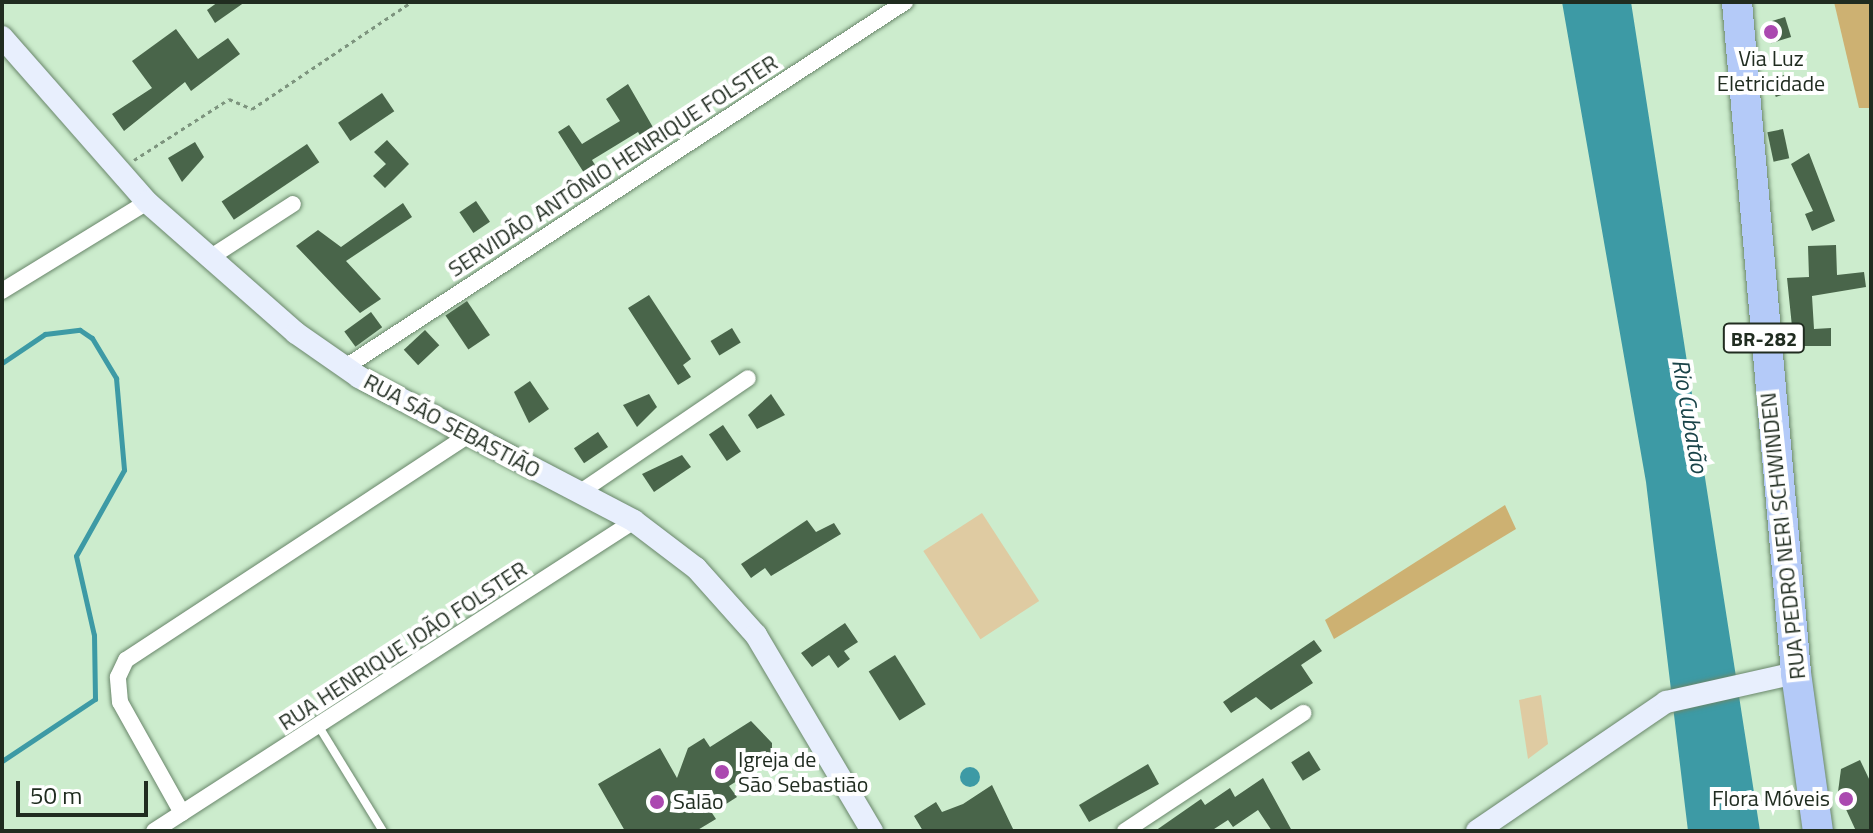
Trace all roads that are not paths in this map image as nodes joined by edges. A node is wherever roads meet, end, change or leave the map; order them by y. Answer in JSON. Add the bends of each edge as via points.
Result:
{"nodes":[{"id":1,"x":905,"y":2,"type":"edge"},
{"id":2,"x":1737,"y":2,"type":"edge"},
{"id":3,"x":4,"y":45,"type":"edge"},
{"id":4,"x":147,"y":202,"type":"junction"},
{"id":5,"x":293,"y":204,"type":"dead end"},
{"id":6,"x":208,"y":259,"type":"junction"},
{"id":7,"x":2,"y":291,"type":"edge"},
{"id":8,"x":344,"y":368,"type":"junction"},
{"id":9,"x":748,"y":378,"type":"dead end"},
{"id":10,"x":468,"y":435,"type":"junction"},
{"id":11,"x":579,"y":493,"type":"junction"},
{"id":12,"x":634,"y":521,"type":"junction"},
{"id":13,"x":1796,"y":673,"type":"junction"},
{"id":14,"x":1303,"y":713,"type":"dead end"},
{"id":15,"x":321,"y":730,"type":"junction"},
{"id":16,"x":182,"y":813,"type":"junction"},
{"id":17,"x":154,"y":831,"type":"edge"},
{"id":18,"x":383,"y":831,"type":"edge"},
{"id":19,"x":872,"y":831,"type":"edge"},
{"id":20,"x":1125,"y":831,"type":"edge"},
{"id":21,"x":1477,"y":831,"type":"edge"},
{"id":22,"x":1818,"y":831,"type":"edge"}],
"edges":[{"from":1,"to":8,"type":"street","name":"SERVIDÃO ANTÔNIO HENRIQUE FOLSTER"},
{"from":2,"to":13,"type":"highway","name":"RUA PEDRO NERI SCHWINDEN","number":"BR-282"},
{"from":3,"to":4,"type":"main road","name":"RUA SÃO SEBASTIÃO"},
{"from":4,"to":6,"type":"main road","name":"RUA SÃO SEBASTIÃO"},
{"from":4,"to":7,"type":"street"},
{"from":5,"to":6,"type":"street"},
{"from":6,"to":8,"type":"main road","name":"RUA SÃO SEBASTIÃO"},
{"from":8,"to":10,"type":"main road","name":"RUA SÃO SEBASTIÃO"},
{"from":9,"to":11,"type":"street"},
{"from":10,"to":11,"type":"main road","name":"RUA SÃO SEBASTIÃO"},
{"from":10,"to":16,"type":"street","via":[[126,660],[118,677],[120,702]]},
{"from":11,"to":12,"type":"main road","name":"RUA SÃO SEBASTIÃO"},
{"from":12,"to":15,"type":"street","name":"RUA HENRIQUE JOÃO FOLSTER"},
{"from":12,"to":19,"type":"main road","name":"RUA SÃO SEBASTIÃO","via":[[696,568],[744,619]]},
{"from":13,"to":21,"type":"main road","via":[[1666,702]]},
{"from":13,"to":22,"type":"highway","name":"RUA PEDRO NERI SCHWINDEN","number":"BR-282"},
{"from":14,"to":20,"type":"street"},
{"from":15,"to":16,"type":"street","name":"RUA HENRIQUE JOÃO FOLSTER"},
{"from":15,"to":18,"type":"lane"},
{"from":16,"to":17,"type":"street","name":"RUA HENRIQUE JOÃO FOLSTER"}]}
